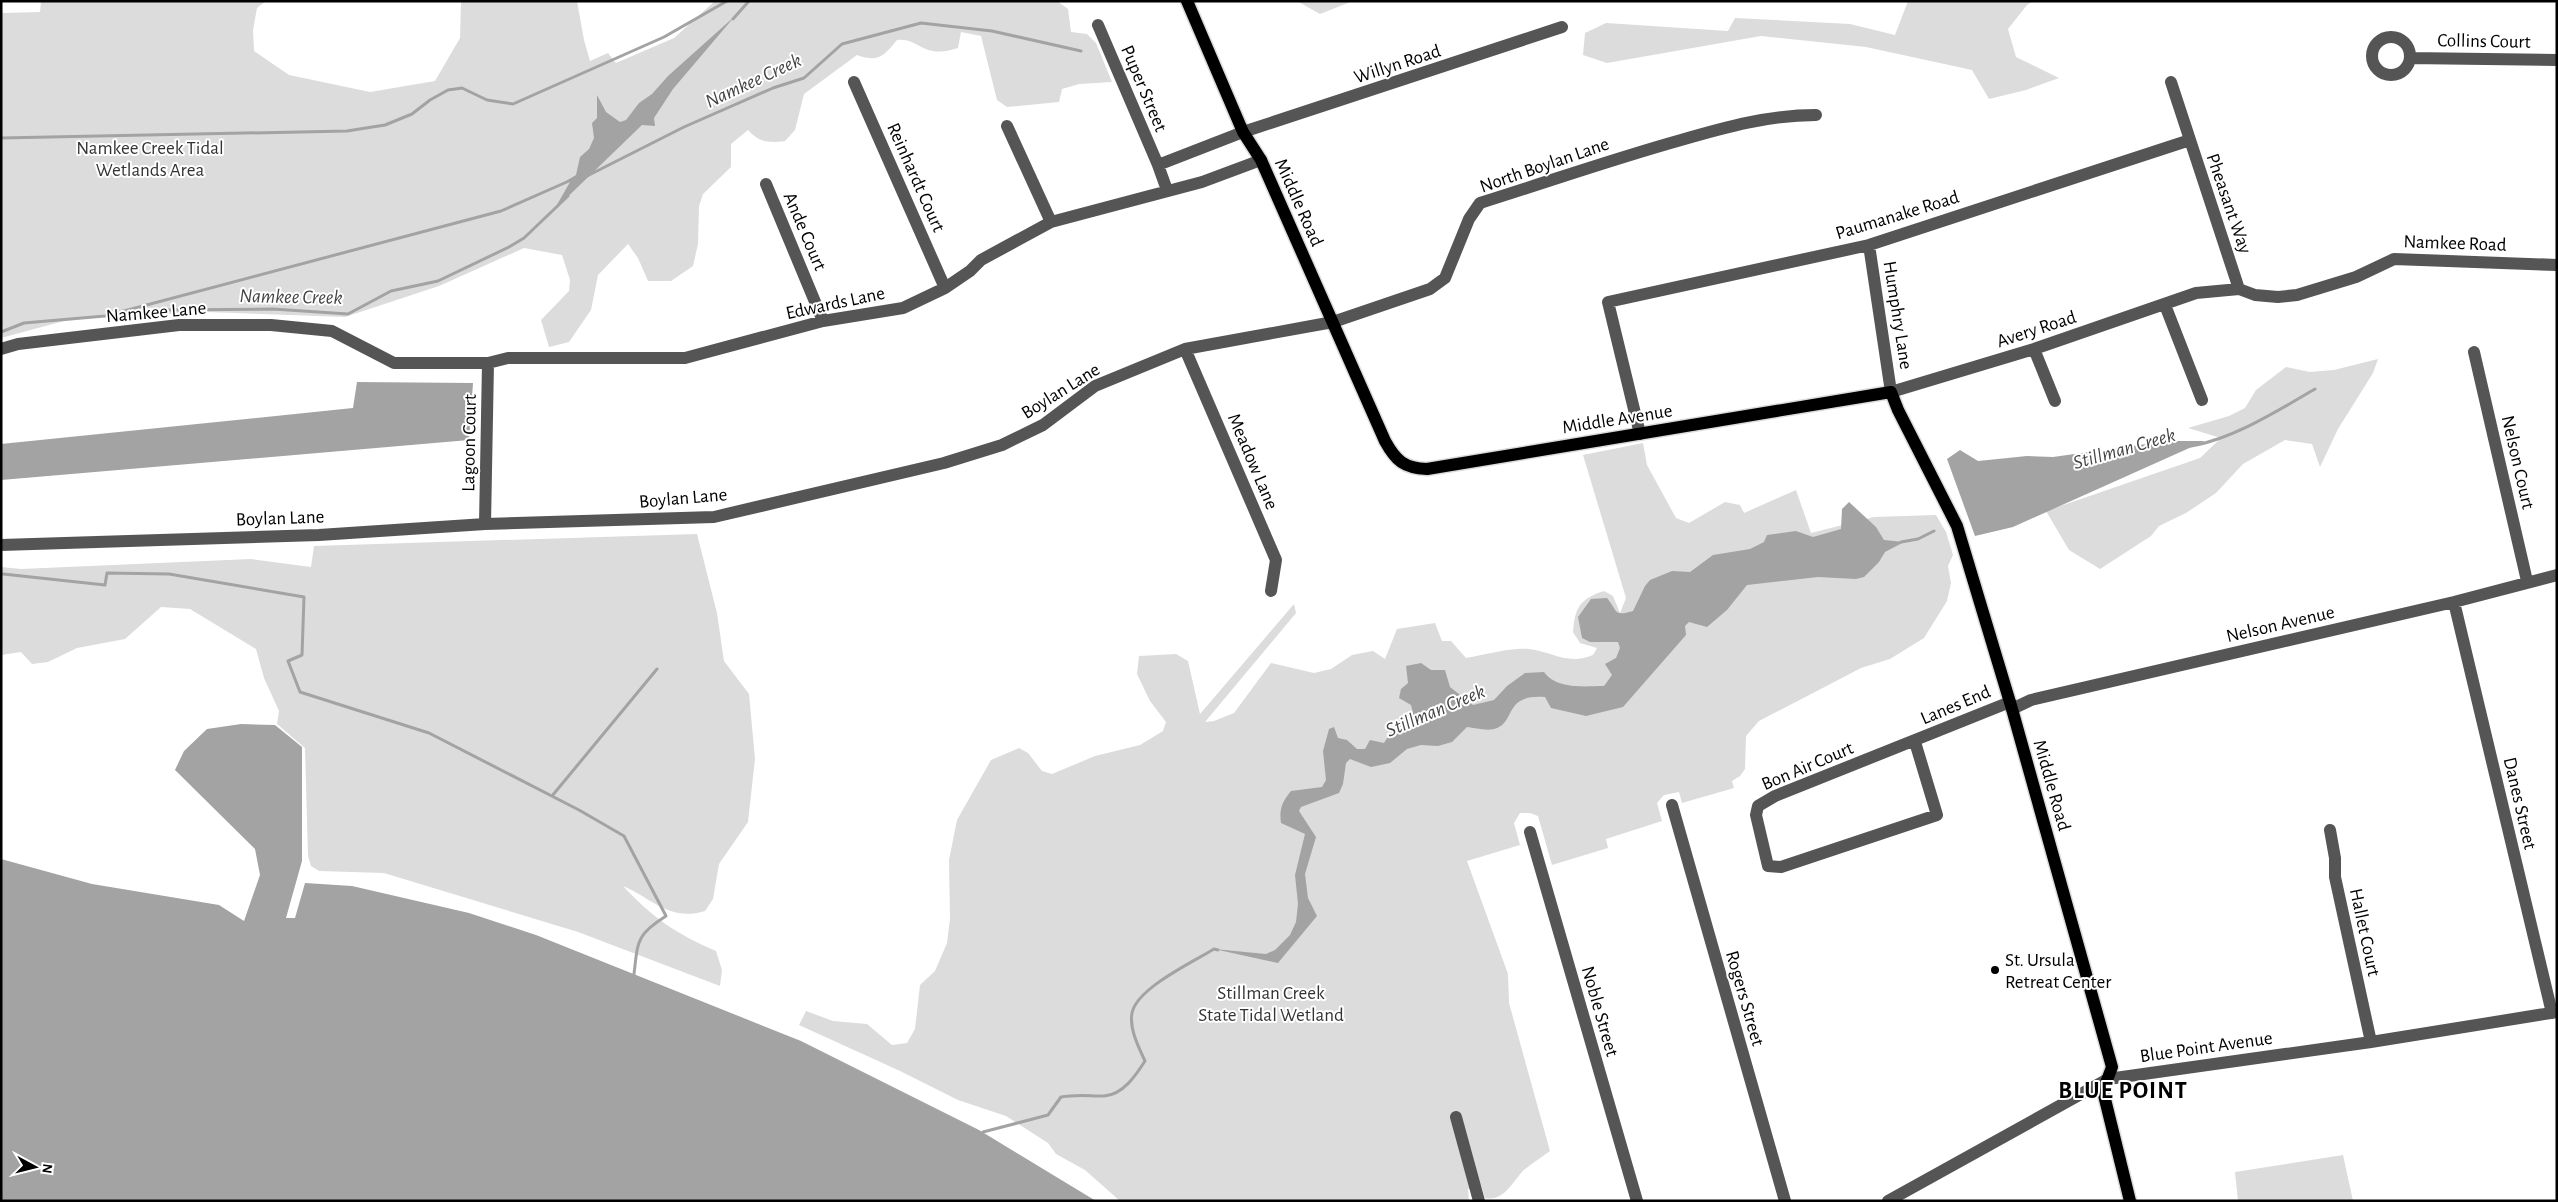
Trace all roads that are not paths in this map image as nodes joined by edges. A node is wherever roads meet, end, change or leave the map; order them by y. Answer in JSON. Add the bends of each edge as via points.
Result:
{"nodes":[{"id":1,"x":1187,"y":1,"type":"edge"},
{"id":2,"x":1098,"y":25,"type":"dead end"},
{"id":3,"x":1562,"y":27,"type":"dead end"},
{"id":4,"x":2410,"y":58,"type":"dead end"},
{"id":5,"x":2557,"y":60,"type":"edge"},
{"id":6,"x":854,"y":82,"type":"dead end"},
{"id":7,"x":2171,"y":82,"type":"dead end"},
{"id":8,"x":1816,"y":115,"type":"dead end"},
{"id":9,"x":1007,"y":126,"type":"dead end"},
{"id":10,"x":1242,"y":132,"type":"junction"},
{"id":11,"x":2190,"y":140,"type":"junction"},
{"id":12,"x":1261,"y":160,"type":"junction"},
{"id":13,"x":1158,"y":165,"type":"junction"},
{"id":14,"x":766,"y":184,"type":"dead end"},
{"id":15,"x":1166,"y":190,"type":"junction"},
{"id":16,"x":1051,"y":222,"type":"junction"},
{"id":17,"x":1869,"y":245,"type":"junction"},
{"id":18,"x":2557,"y":264,"type":"edge"},
{"id":19,"x":945,"y":288,"type":"junction"},
{"id":20,"x":2239,"y":289,"type":"junction"},
{"id":21,"x":2165,"y":305,"type":"junction"},
{"id":22,"x":823,"y":321,"type":"junction"},
{"id":23,"x":1333,"y":322,"type":"junction"},
{"id":24,"x":1,"y":349,"type":"edge"},
{"id":25,"x":1185,"y":349,"type":"junction"},
{"id":26,"x":2034,"y":349,"type":"junction"},
{"id":27,"x":2474,"y":352,"type":"dead end"},
{"id":28,"x":488,"y":363,"type":"junction"},
{"id":29,"x":1891,"y":392,"type":"junction"},
{"id":30,"x":2202,"y":400,"type":"dead end"},
{"id":31,"x":2055,"y":401,"type":"dead end"},
{"id":32,"x":1376,"y":420,"type":"joint"},
{"id":33,"x":1640,"y":434,"type":"junction"},
{"id":34,"x":485,"y":524,"type":"junction"},
{"id":35,"x":1,"y":545,"type":"edge"},
{"id":36,"x":2557,"y":575,"type":"edge"},
{"id":37,"x":2527,"y":582,"type":"junction"},
{"id":38,"x":1271,"y":591,"type":"dead end"},
{"id":39,"x":2454,"y":602,"type":"junction"},
{"id":40,"x":2011,"y":705,"type":"junction"},
{"id":41,"x":1915,"y":742,"type":"junction"},
{"id":42,"x":1672,"y":805,"type":"dead end"},
{"id":43,"x":2330,"y":830,"type":"dead end"},
{"id":44,"x":1530,"y":832,"type":"dead end"},
{"id":45,"x":2554,"y":1012,"type":"edge"},
{"id":46,"x":2371,"y":1042,"type":"junction"},
{"id":47,"x":2108,"y":1079,"type":"junction"},
{"id":48,"x":1456,"y":1117,"type":"dead end"},
{"id":49,"x":1479,"y":1201,"type":"edge"},
{"id":50,"x":1637,"y":1201,"type":"edge"},
{"id":51,"x":1785,"y":1201,"type":"edge"},
{"id":52,"x":1888,"y":1201,"type":"edge"},
{"id":53,"x":2130,"y":1201,"type":"edge"}],
"edges":[{"from":1,"to":10,"type":"main road","name":"Middle Road"},
{"from":2,"to":13,"type":"street","name":"Puper Street"},
{"from":3,"to":10,"type":"street","name":"Willyn Road"},
{"from":4,"to":5,"type":"street","name":"Collins Court"},
{"from":6,"to":19,"type":"street","name":"Reinhardt Court"},
{"from":7,"to":11,"type":"street","name":"Pheasant Way"},
{"from":8,"to":23,"type":"street","name":"North Boylan Lane","via":[[1773,116],[1722,128],[1480,204],[1469,219],[1445,278],[1430,290]]},
{"from":9,"to":16,"type":"street"},
{"from":10,"to":12,"type":"main road","name":"Middle Road"},
{"from":10,"to":13,"type":"street","name":"Willyn Road"},
{"from":11,"to":17,"type":"street","name":"Paumanake Road"},
{"from":11,"to":20,"type":"street","name":"Pheasant Way"},
{"from":12,"to":15,"type":"street","name":"Edwards Lane","via":[[1202,182]]},
{"from":12,"to":23,"type":"main road","name":"Middle Road"},
{"from":13,"to":15,"type":"street"},
{"from":14,"to":22,"type":"street","name":"Ande Court"},
{"from":15,"to":16,"type":"street","name":"Edwards Lane"},
{"from":16,"to":19,"type":"street","name":"Edwards Lane","via":[[982,260]]},
{"from":17,"to":29,"type":"street","name":"Humphry Lane"},
{"from":17,"to":33,"type":"street","name":"Paumanake Road","via":[[1608,302]]},
{"from":18,"to":20,"type":"street","name":"Namkee Road","via":[[2394,259],[2356,278],[2297,295],[2255,295]]},
{"from":19,"to":22,"type":"street","name":"Edwards Lane","via":[[903,308]]},
{"from":20,"to":21,"type":"street","name":"Avery Road","via":[[2191,295]]},
{"from":21,"to":26,"type":"street","name":"Avery Road"},
{"from":21,"to":30,"type":"street"},
{"from":22,"to":28,"type":"street","name":"Edwards Lane","via":[[685,358],[508,358]]},
{"from":23,"to":25,"type":"street","name":"Boylan Lane"},
{"from":23,"to":32,"type":"main road","name":"Middle Road"},
{"from":24,"to":28,"type":"street","name":"Namkee Lane","via":[[18,344],[179,325],[271,325],[332,331],[394,363]]},
{"from":25,"to":34,"type":"street","name":"Boylan Lane","via":[[1095,386],[1043,424],[1006,443],[944,463],[714,517]]},
{"from":25,"to":38,"type":"street","name":"Meadow Lane","via":[[1276,560]]},
{"from":26,"to":29,"type":"street","name":"Avery Road"},
{"from":26,"to":31,"type":"street"},
{"from":27,"to":37,"type":"street","name":"Nelson Court"},
{"from":28,"to":34,"type":"street","name":"Lagoon Court"},
{"from":29,"to":33,"type":"main road","name":"Middle Avenue"},
{"from":29,"to":40,"type":"main road","name":"Middle Road","via":[[1957,526]]},
{"from":32,"to":33,"type":"main road","name":"Middle Avenue","via":[[1397,461],[1427,469]]},
{"from":34,"to":35,"type":"street","name":"Boylan Lane","via":[[319,535]]},
{"from":36,"to":37,"type":"street","name":"Nelson Avenue"},
{"from":37,"to":39,"type":"street","name":"Nelson Avenue"},
{"from":39,"to":40,"type":"street","name":"Nelson Avenue"},
{"from":39,"to":45,"type":"street","name":"Danes Street"},
{"from":40,"to":41,"type":"street","name":"Lanes End"},
{"from":40,"to":47,"type":"main road","name":"Middle Road","via":[[2112,1067]]},
{"from":41,"to":41,"type":"street","name":"Bon Air Court","via":[[1775,796],[1758,806],[1756,815],[1768,866],[1781,867],[1937,815]]},
{"from":42,"to":51,"type":"street","name":"Rogers Street"},
{"from":43,"to":46,"type":"street","name":"Hallet Court","via":[[2335,877]]},
{"from":44,"to":50,"type":"street","name":"Noble Street"},
{"from":45,"to":46,"type":"street","name":"Blue Point Avenue"},
{"from":46,"to":47,"type":"street","name":"Blue Point Avenue"},
{"from":47,"to":52,"type":"street","name":"Blue Point Avenue"},
{"from":47,"to":53,"type":"main road","name":"Middle Road","via":[[2103,1091]]},
{"from":48,"to":49,"type":"street"}]}
